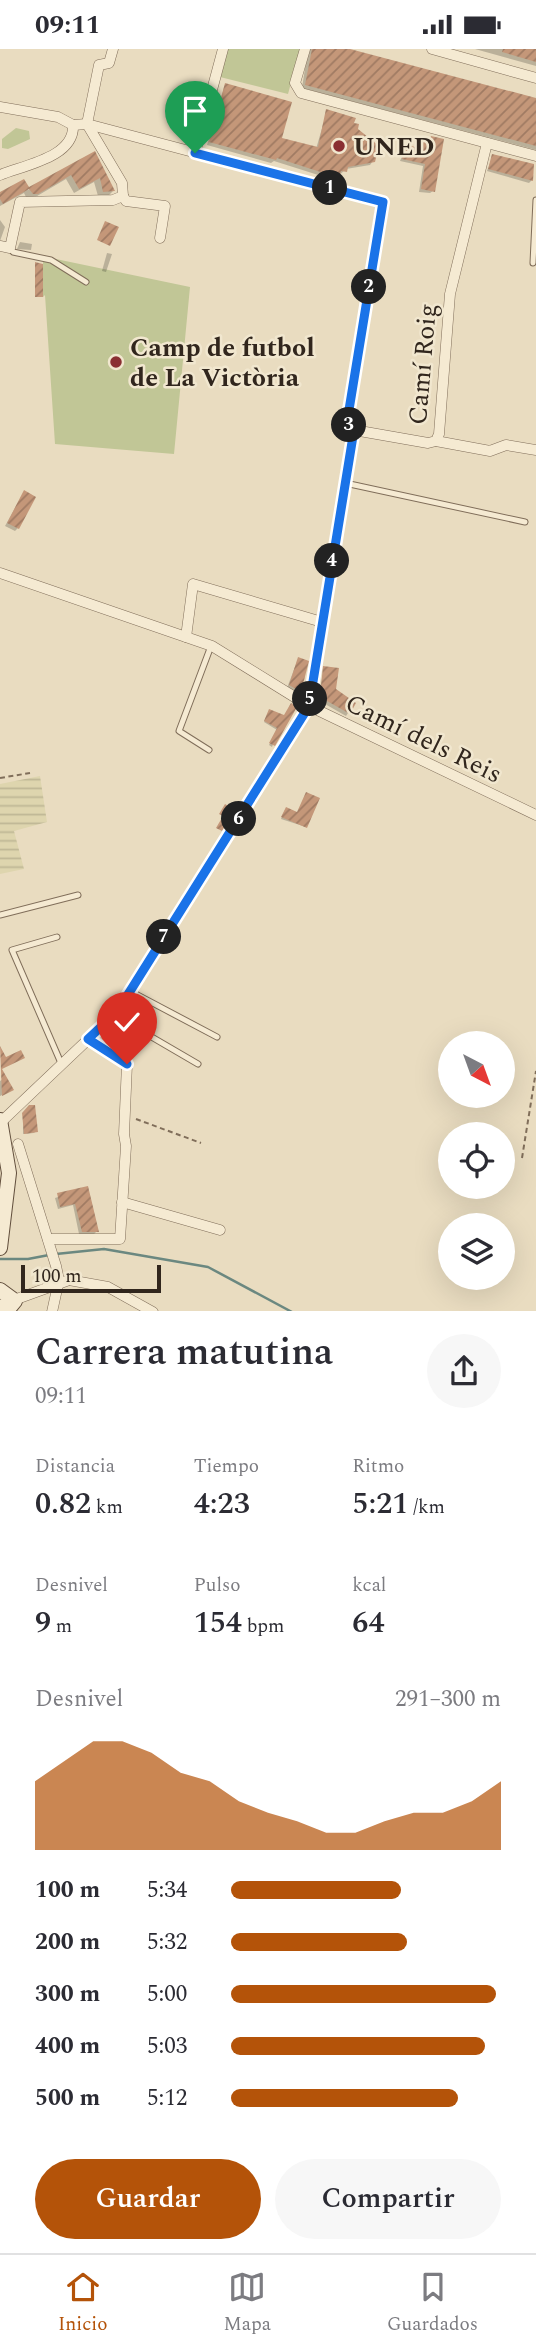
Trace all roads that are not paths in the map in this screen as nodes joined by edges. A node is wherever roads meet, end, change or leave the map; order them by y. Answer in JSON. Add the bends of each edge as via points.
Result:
{"nodes":[{"id":1,"x":113,"y":49,"type":"edge"},
{"id":2,"x":223,"y":49,"type":"edge"},
{"id":3,"x":304,"y":49,"type":"edge"},
{"id":4,"x":432,"y":49,"type":"edge"},
{"id":5,"x":536,"y":78,"type":"edge"},
{"id":6,"x":0,"y":107,"type":"edge"},
{"id":7,"x":87,"y":124,"type":"junction"},
{"id":8,"x":73,"y":125,"type":"junction"},
{"id":9,"x":487,"y":143,"type":"junction"},
{"id":10,"x":195,"y":153,"type":"junction"},
{"id":11,"x":536,"y":156,"type":"edge"},
{"id":12,"x":0,"y":175,"type":"edge"},
{"id":13,"x":123,"y":196,"type":"junction"},
{"id":14,"x":536,"y":200,"type":"edge"},
{"id":15,"x":160,"y":238,"type":"dead end"},
{"id":16,"x":5,"y":247,"type":"edge"},
{"id":17,"x":533,"y":263,"type":"dead end"},
{"id":18,"x":86,"y":282,"type":"dead end"},
{"id":19,"x":354,"y":430,"type":"junction"},
{"id":20,"x":436,"y":441,"type":"junction"},
{"id":21,"x":536,"y":450,"type":"edge"},
{"id":22,"x":345,"y":483,"type":"junction"},
{"id":23,"x":525,"y":522,"type":"dead end"},
{"id":24,"x":0,"y":573,"type":"edge"},
{"id":25,"x":322,"y":622,"type":"junction"},
{"id":26,"x":186,"y":637,"type":"junction"},
{"id":27,"x":212,"y":646,"type":"junction"},
{"id":28,"x":309,"y":706,"type":"junction"},
{"id":29,"x":209,"y":750,"type":"dead end"},
{"id":30,"x":536,"y":815,"type":"edge"},
{"id":31,"x":78,"y":895,"type":"dead end"},
{"id":32,"x":0,"y":915,"type":"edge"},
{"id":33,"x":57,"y":937,"type":"dead end"},
{"id":34,"x":130,"y":991,"type":"junction"},
{"id":35,"x":114,"y":1015,"type":"junction"},
{"id":36,"x":216,"y":1037,"type":"dead end"},
{"id":37,"x":88,"y":1039,"type":"junction"},
{"id":38,"x":61,"y":1063,"type":"junction"},
{"id":39,"x":198,"y":1064,"type":"dead end"},
{"id":40,"x":1,"y":1121,"type":"edge"},
{"id":41,"x":18,"y":1144,"type":"dead end"},
{"id":42,"x":122,"y":1202,"type":"junction"},
{"id":43,"x":220,"y":1230,"type":"dead end"},
{"id":44,"x":48,"y":1239,"type":"junction"},
{"id":45,"x":1,"y":1244,"type":"edge"},
{"id":46,"x":57,"y":1287,"type":"junction"},
{"id":47,"x":0,"y":1290,"type":"edge"},
{"id":48,"x":0,"y":1305,"type":"edge"},
{"id":49,"x":10,"y":1306,"type":"edge"},
{"id":50,"x":52,"y":1311,"type":"edge"},
{"id":51,"x":153,"y":1311,"type":"edge"}],
"edges":[{"from":1,"to":7,"type":"street","via":[[109,63],[99,65]]},
{"from":2,"to":10,"type":"street"},
{"from":3,"to":9,"type":"street","via":[[295,83],[300,93]]},
{"from":4,"to":5,"type":"street"},
{"from":6,"to":8,"type":"street","via":[[58,117]]},
{"from":7,"to":8,"type":"street"},
{"from":7,"to":10,"type":"street"},
{"from":7,"to":13,"type":"street","via":[[122,183]]},
{"from":8,"to":12,"type":"street","via":[[74,135],[64,149]]},
{"from":9,"to":11,"type":"street"},
{"from":9,"to":20,"type":"street","name":"Camí Roig","via":[[450,294]]},
{"from":10,"to":19,"type":"street","via":[[383,202],[348,416]]},
{"from":13,"to":15,"type":"street","via":[[127,201],[165,207]]},
{"from":13,"to":16,"type":"street","via":[[20,202]]},
{"from":14,"to":17,"type":"lane"},
{"from":16,"to":18,"type":"lane","via":[[51,260]]},
{"from":19,"to":20,"type":"street","name":"Camí Roig"},
{"from":19,"to":22,"type":"street"},
{"from":20,"to":21,"type":"street","via":[[490,451],[506,445]]},
{"from":22,"to":23,"type":"lane"},
{"from":22,"to":25,"type":"street"},
{"from":24,"to":26,"type":"street"},
{"from":25,"to":26,"type":"street","via":[[193,584]]},
{"from":25,"to":28,"type":"street"},
{"from":26,"to":27,"type":"street"},
{"from":27,"to":28,"type":"street"},
{"from":27,"to":29,"type":"lane","via":[[179,731]]},
{"from":28,"to":30,"type":"street","name":"Camí dels Reis"},
{"from":28,"to":34,"type":"street","name":"Camí dels Reis"},
{"from":31,"to":32,"type":"lane"},
{"from":33,"to":38,"type":"lane","via":[[12,950]]},
{"from":34,"to":35,"type":"street","name":"Camí dels Reis"},
{"from":34,"to":36,"type":"lane"},
{"from":35,"to":37,"type":"street","name":"Camí dels Reis"},
{"from":35,"to":39,"type":"lane"},
{"from":37,"to":38,"type":"street","name":"Camí dels Reis"},
{"from":37,"to":42,"type":"street","via":[[127,1064]]},
{"from":38,"to":40,"type":"street","name":"Camí dels Reis"},
{"from":40,"to":45,"type":"street","via":[[9,1173]]},
{"from":41,"to":44,"type":"street"},
{"from":42,"to":43,"type":"street"},
{"from":42,"to":44,"type":"street","via":[[120,1239]]},
{"from":44,"to":46,"type":"street"},
{"from":46,"to":49,"type":"street"},
{"from":46,"to":50,"type":"street"},
{"from":46,"to":51,"type":"street","via":[[69,1280],[108,1287]]},
{"from":47,"to":49,"type":"street"},
{"from":48,"to":49,"type":"street"}]}
